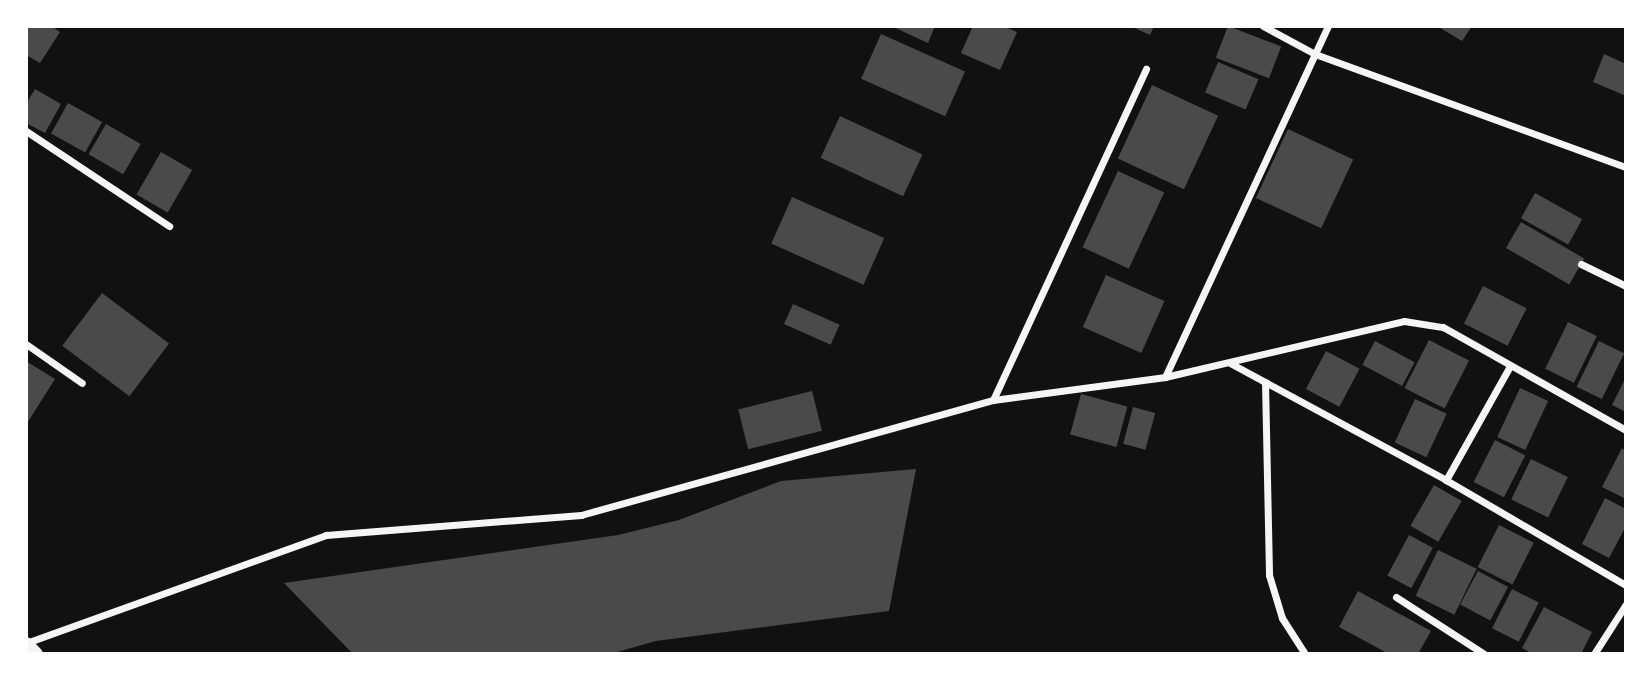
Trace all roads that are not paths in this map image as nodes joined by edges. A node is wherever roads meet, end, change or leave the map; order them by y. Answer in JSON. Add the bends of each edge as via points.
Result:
{"nodes":[{"id":1,"x":1263,"y":26,"type":"edge"},
{"id":2,"x":1328,"y":26,"type":"edge"},
{"id":3,"x":1315,"y":54,"type":"junction"},
{"id":4,"x":1146,"y":69,"type":"dead end"},
{"id":5,"x":26,"y":131,"type":"edge"},
{"id":6,"x":1626,"y":167,"type":"edge"},
{"id":7,"x":169,"y":226,"type":"dead end"},
{"id":8,"x":1581,"y":264,"type":"dead end"},
{"id":9,"x":1626,"y":286,"type":"edge"},
{"id":10,"x":26,"y":344,"type":"edge"},
{"id":11,"x":1230,"y":362,"type":"junction"},
{"id":12,"x":1510,"y":366,"type":"junction"},
{"id":13,"x":1165,"y":377,"type":"junction"},
{"id":14,"x":1265,"y":382,"type":"junction"},
{"id":15,"x":82,"y":383,"type":"dead end"},
{"id":16,"x":993,"y":400,"type":"junction"},
{"id":17,"x":1626,"y":430,"type":"edge"},
{"id":18,"x":1446,"y":480,"type":"junction"},
{"id":19,"x":1626,"y":585,"type":"edge"},
{"id":20,"x":1396,"y":597,"type":"dead end"},
{"id":21,"x":1626,"y":604,"type":"edge"},
{"id":22,"x":26,"y":644,"type":"edge"},
{"id":23,"x":36,"y":654,"type":"edge"},
{"id":24,"x":1305,"y":654,"type":"edge"},
{"id":25,"x":1484,"y":654,"type":"edge"},
{"id":26,"x":1594,"y":654,"type":"edge"}],
"edges":[{"from":1,"to":3,"type":"street"},
{"from":2,"to":3,"type":"street"},
{"from":3,"to":6,"type":"street"},
{"from":3,"to":13,"type":"street"},
{"from":4,"to":16,"type":"street"},
{"from":5,"to":7,"type":"street"},
{"from":8,"to":9,"type":"street"},
{"from":10,"to":15,"type":"street"},
{"from":11,"to":12,"type":"street","via":[[1404,321],[1421,321],[1443,327]]},
{"from":11,"to":13,"type":"street"},
{"from":11,"to":14,"type":"street"},
{"from":12,"to":17,"type":"street"},
{"from":12,"to":18,"type":"street"},
{"from":13,"to":16,"type":"street"},
{"from":14,"to":18,"type":"street"},
{"from":14,"to":24,"type":"street","via":[[1269,575],[1282,618]]},
{"from":16,"to":22,"type":"street","via":[[581,515],[326,535]]},
{"from":18,"to":19,"type":"street"},
{"from":20,"to":25,"type":"street"},
{"from":21,"to":26,"type":"street"},
{"from":22,"to":23,"type":"main road"}]}
